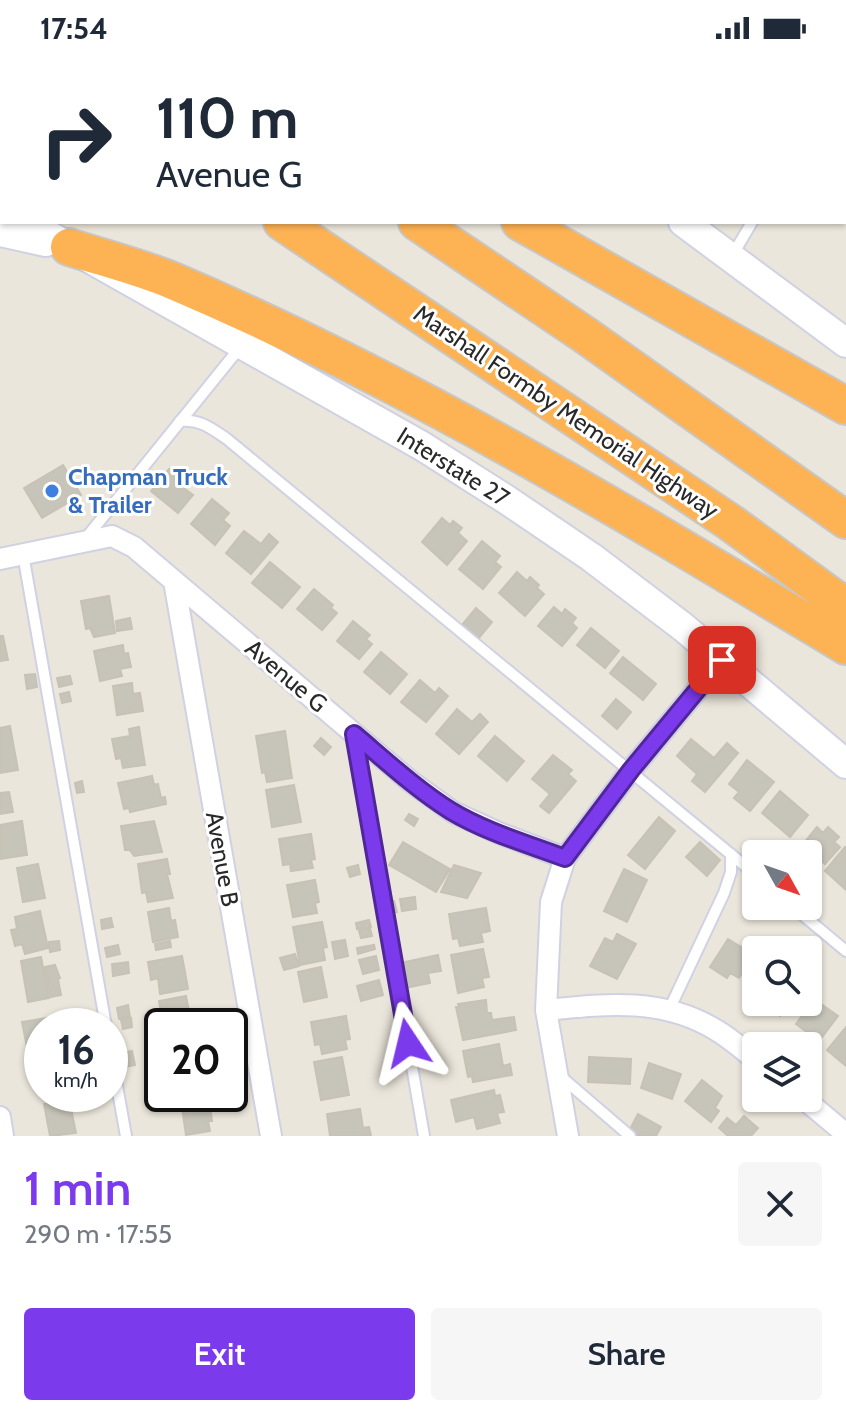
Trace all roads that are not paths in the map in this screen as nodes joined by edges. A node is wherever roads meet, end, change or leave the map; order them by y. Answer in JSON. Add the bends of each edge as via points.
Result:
{"nodes":[{"id":1,"x":29,"y":224,"type":"edge"},
{"id":2,"x":285,"y":224,"type":"edge"},
{"id":3,"x":420,"y":224,"type":"edge"},
{"id":4,"x":524,"y":224,"type":"edge"},
{"id":5,"x":686,"y":224,"type":"edge"},
{"id":6,"x":751,"y":224,"type":"edge"},
{"id":7,"x":0,"y":232,"type":"edge"},
{"id":8,"x":69,"y":247,"type":"junction"},
{"id":9,"x":731,"y":257,"type":"junction"},
{"id":10,"x":840,"y":335,"type":"edge"},
{"id":11,"x":242,"y":345,"type":"junction"},
{"id":12,"x":846,"y":406,"type":"edge"},
{"id":13,"x":180,"y":421,"type":"junction"},
{"id":14,"x":846,"y":520,"type":"edge"},
{"id":15,"x":83,"y":542,"type":"junction"},
{"id":16,"x":23,"y":554,"type":"junction"},
{"id":17,"x":0,"y":559,"type":"edge"},
{"id":18,"x":174,"y":581,"type":"junction"},
{"id":19,"x":846,"y":607,"type":"edge"},
{"id":20,"x":846,"y":646,"type":"edge"},
{"id":21,"x":722,"y":660,"type":"junction"},
{"id":22,"x":354,"y":734,"type":"junction"},
{"id":23,"x":846,"y":764,"type":"edge"},
{"id":24,"x":631,"y":770,"type":"junction"},
{"id":25,"x":731,"y":854,"type":"junction"},
{"id":26,"x":565,"y":858,"type":"junction"},
{"id":27,"x":742,"y":863,"type":"edge"},
{"id":28,"x":809,"y":920,"type":"edge"},
{"id":29,"x":846,"y":951,"type":"edge"},
{"id":30,"x":103,"y":1008,"type":"edge"},
{"id":31,"x":546,"y":1010,"type":"junction"},
{"id":32,"x":669,"y":1010,"type":"junction"},
{"id":33,"x":742,"y":1049,"type":"edge"},
{"id":34,"x":557,"y":1073,"type":"junction"},
{"id":35,"x":122,"y":1112,"type":"edge"},
{"id":36,"x":820,"y":1112,"type":"edge"},
{"id":37,"x":0,"y":1117,"type":"edge"},
{"id":38,"x":846,"y":1134,"type":"edge"},
{"id":39,"x":3,"y":1136,"type":"edge"},
{"id":40,"x":126,"y":1136,"type":"edge"},
{"id":41,"x":271,"y":1136,"type":"edge"},
{"id":42,"x":424,"y":1136,"type":"edge"},
{"id":43,"x":568,"y":1136,"type":"edge"},
{"id":44,"x":630,"y":1136,"type":"edge"}],
"edges":[{"from":1,"to":8,"type":"main road","name":"Interstate 27"},
{"from":2,"to":19,"type":"highway","name":"Marshall Formby Memorial Highway","via":[[731,523]]},
{"from":3,"to":14,"type":"highway"},
{"from":4,"to":12,"type":"highway"},
{"from":5,"to":9,"type":"main road"},
{"from":6,"to":9,"type":"lane"},
{"from":7,"to":8,"type":"main road"},
{"from":8,"to":11,"type":"main road","name":"Interstate 27"},
{"from":8,"to":20,"type":"highway","via":[[171,281],[475,428]]},
{"from":9,"to":10,"type":"main road"},
{"from":11,"to":13,"type":"lane"},
{"from":11,"to":21,"type":"main road","name":"Interstate 27","via":[[507,500],[591,557]]},
{"from":13,"to":15,"type":"lane"},
{"from":13,"to":24,"type":"lane","via":[[204,423],[227,439]]},
{"from":15,"to":16,"type":"street","name":"Avenue G"},
{"from":15,"to":18,"type":"street","name":"Avenue G","via":[[112,536],[134,547]]},
{"from":16,"to":17,"type":"street","name":"Avenue G"},
{"from":16,"to":30,"type":"lane"},
{"from":18,"to":22,"type":"street","name":"Avenue G"},
{"from":18,"to":41,"type":"street","name":"Avenue B"},
{"from":21,"to":23,"type":"main road","name":"Interstate 27"},
{"from":21,"to":24,"type":"street"},
{"from":22,"to":26,"type":"street","name":"Avenue G","via":[[453,812]]},
{"from":22,"to":42,"type":"lane"},
{"from":24,"to":25,"type":"lane"},
{"from":24,"to":26,"type":"street"},
{"from":25,"to":27,"type":"lane"},
{"from":25,"to":32,"type":"lane","via":[[724,893]]},
{"from":26,"to":31,"type":"street","via":[[551,902]]},
{"from":28,"to":29,"type":"lane"},
{"from":31,"to":32,"type":"street","via":[[630,1003]]},
{"from":31,"to":34,"type":"street"},
{"from":32,"to":33,"type":"street","via":[[716,1029]]},
{"from":34,"to":43,"type":"street"},
{"from":34,"to":44,"type":"lane"},
{"from":35,"to":40,"type":"lane"},
{"from":36,"to":38,"type":"street"},
{"from":37,"to":39,"type":"street"}]}
